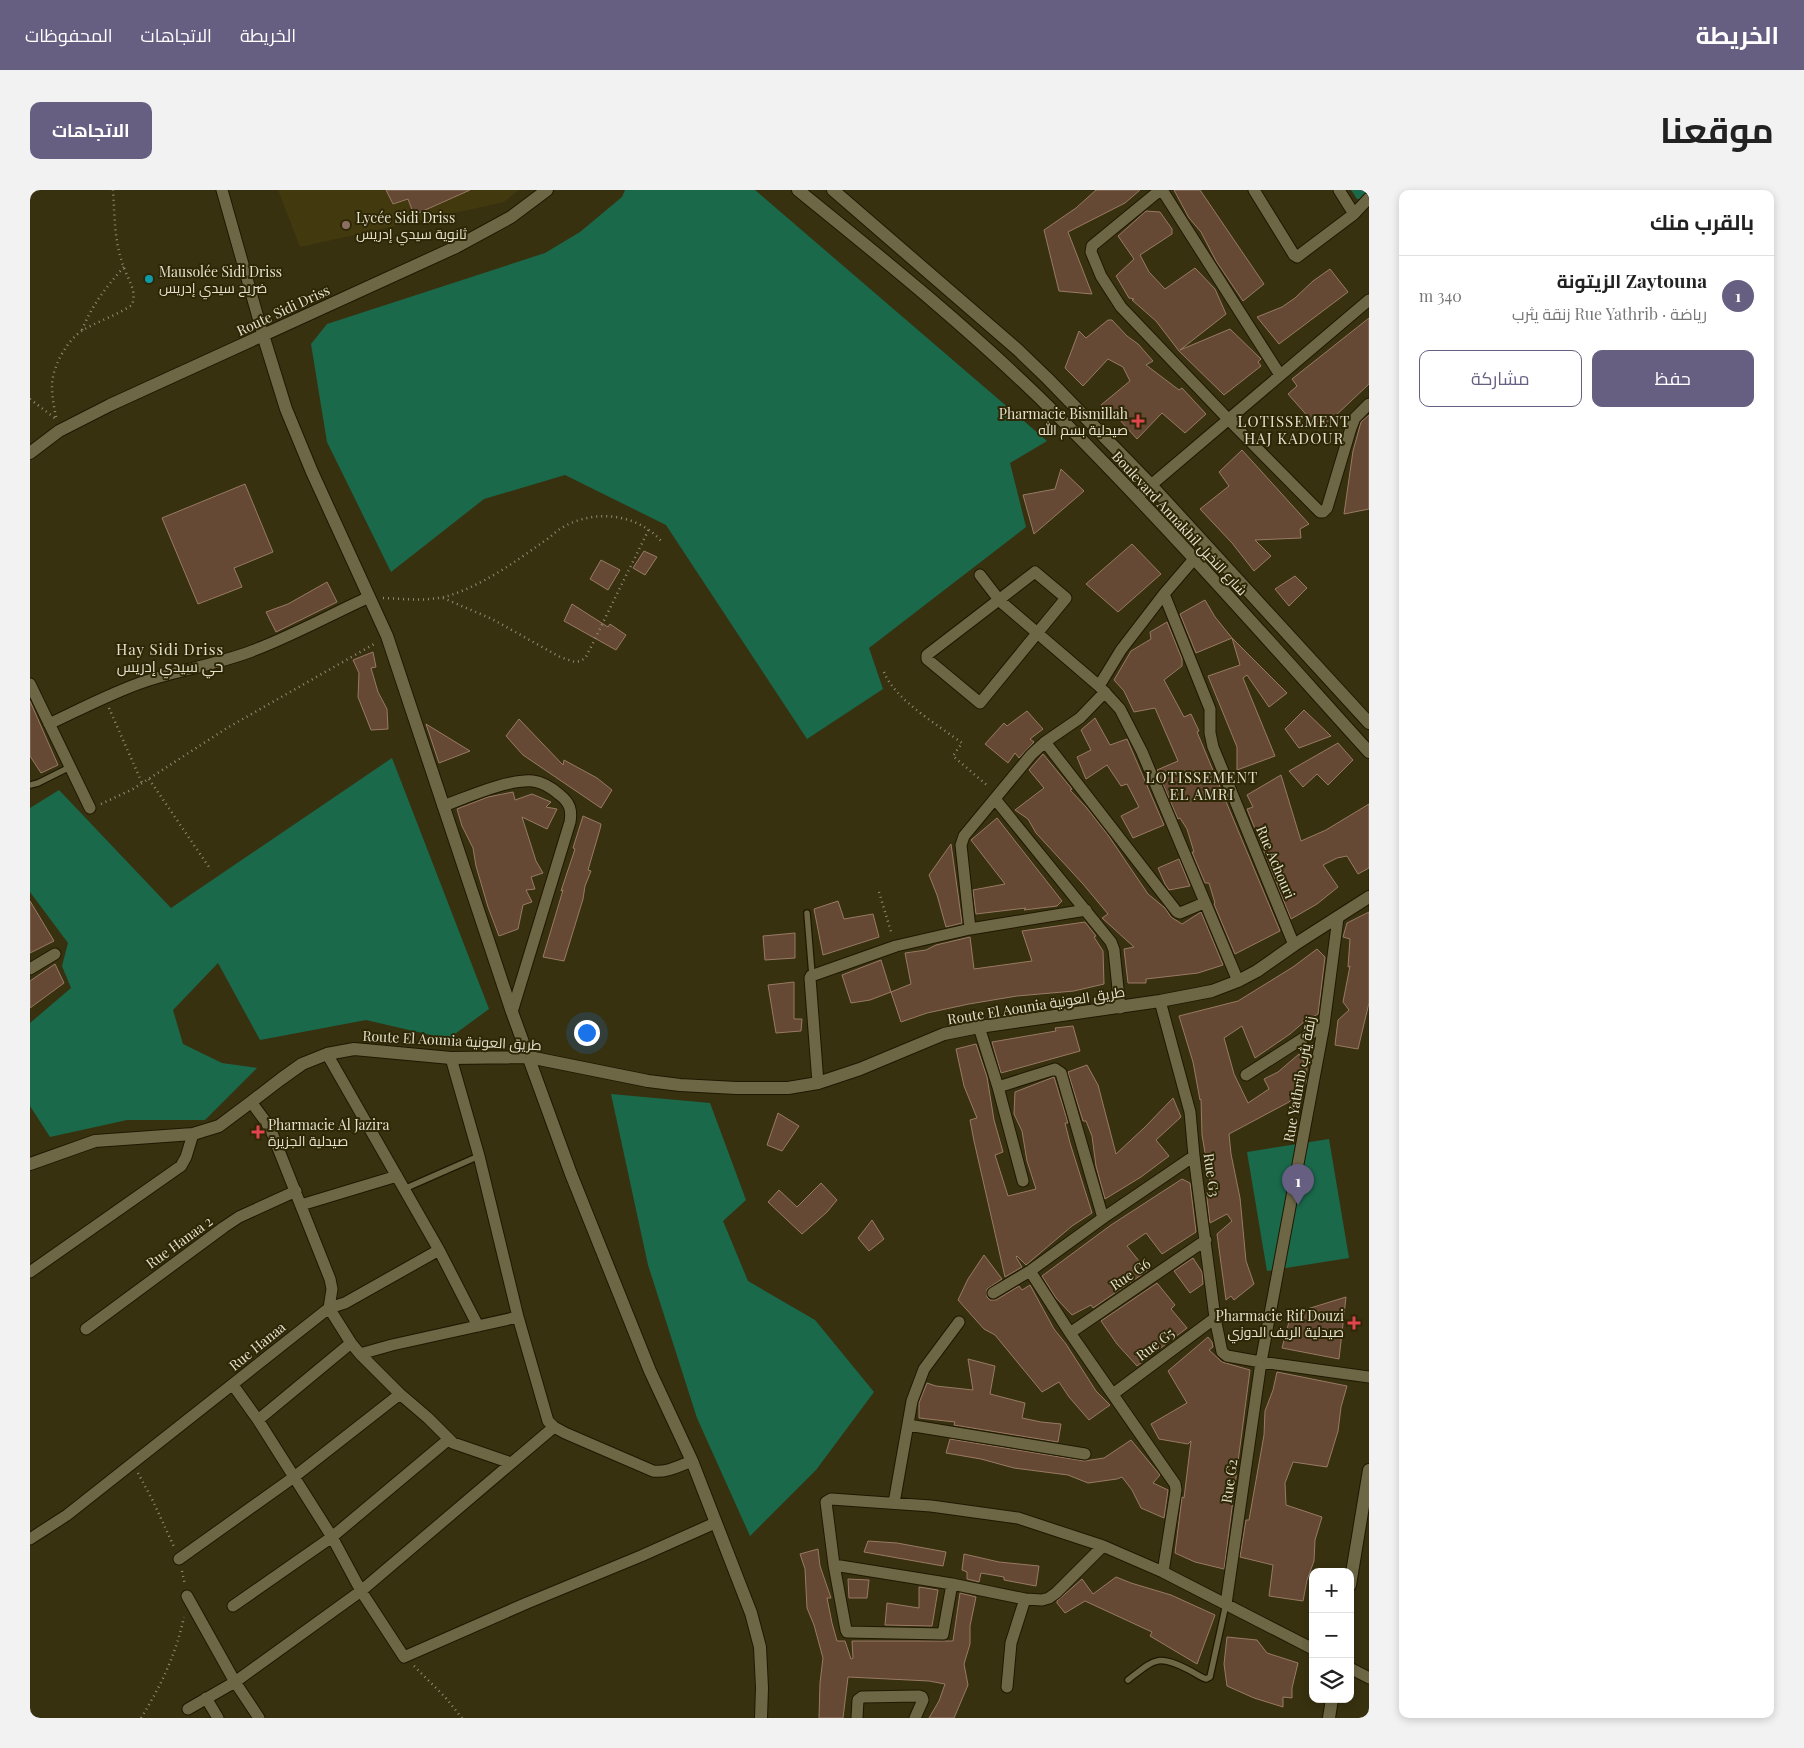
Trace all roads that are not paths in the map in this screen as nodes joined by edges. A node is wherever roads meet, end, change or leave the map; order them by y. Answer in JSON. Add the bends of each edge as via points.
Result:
{"nodes":[{"id":1,"x":222,"y":190,"type":"edge"},
{"id":2,"x":547,"y":190,"type":"edge"},
{"id":3,"x":798,"y":190,"type":"edge"},
{"id":4,"x":833,"y":190,"type":"edge"},
{"id":5,"x":1254,"y":190,"type":"edge"},
{"id":6,"x":1339,"y":190,"type":"edge"},
{"id":7,"x":1369,"y":198,"type":"edge"},
{"id":8,"x":1354,"y":214,"type":"junction"},
{"id":9,"x":1369,"y":300,"type":"edge"},
{"id":10,"x":263,"y":335,"type":"junction"},
{"id":11,"x":1280,"y":376,"type":"junction"},
{"id":12,"x":1369,"y":404,"type":"edge"},
{"id":13,"x":1229,"y":420,"type":"junction"},
{"id":14,"x":30,"y":453,"type":"edge"},
{"id":15,"x":1152,"y":485,"type":"junction"},
{"id":16,"x":1137,"y":497,"type":"junction"},
{"id":17,"x":1194,"y":559,"type":"junction"},
{"id":18,"x":980,"y":575,"type":"dead end"},
{"id":19,"x":1164,"y":594,"type":"junction"},
{"id":20,"x":369,"y":597,"type":"junction"},
{"id":21,"x":1000,"y":601,"type":"junction"},
{"id":22,"x":1037,"y":634,"type":"junction"},
{"id":23,"x":30,"y":684,"type":"edge"},
{"id":24,"x":1102,"y":689,"type":"junction"},
{"id":25,"x":1369,"y":723,"type":"edge"},
{"id":26,"x":49,"y":724,"type":"junction"},
{"id":27,"x":1045,"y":742,"type":"junction"},
{"id":28,"x":1369,"y":752,"type":"edge"},
{"id":29,"x":70,"y":767,"type":"junction"},
{"id":30,"x":30,"y":785,"type":"edge"},
{"id":31,"x":995,"y":799,"type":"junction"},
{"id":32,"x":443,"y":806,"type":"junction"},
{"id":33,"x":90,"y":808,"type":"road end"},
{"id":34,"x":1369,"y":897,"type":"edge"},
{"id":35,"x":1204,"y":903,"type":"junction"},
{"id":36,"x":1086,"y":910,"type":"junction"},
{"id":37,"x":807,"y":913,"type":"dead end"},
{"id":38,"x":1338,"y":918,"type":"junction"},
{"id":39,"x":970,"y":929,"type":"junction"},
{"id":40,"x":1294,"y":945,"type":"junction"},
{"id":41,"x":55,"y":954,"type":"dead end"},
{"id":42,"x":30,"y":969,"type":"edge"},
{"id":43,"x":812,"y":975,"type":"junction"},
{"id":44,"x":1238,"y":981,"type":"junction"},
{"id":45,"x":1160,"y":1001,"type":"junction"},
{"id":46,"x":1120,"y":1008,"type":"junction"},
{"id":47,"x":512,"y":1012,"type":"junction"},
{"id":48,"x":1324,"y":1025,"type":"junction"},
{"id":49,"x":979,"y":1027,"type":"junction"},
{"id":50,"x":327,"y":1054,"type":"junction"},
{"id":51,"x":529,"y":1057,"type":"junction"},
{"id":52,"x":451,"y":1058,"type":"junction"},
{"id":53,"x":1246,"y":1075,"type":"dead end"},
{"id":54,"x":818,"y":1083,"type":"junction"},
{"id":55,"x":998,"y":1087,"type":"junction"},
{"id":56,"x":251,"y":1102,"type":"junction"},
{"id":57,"x":193,"y":1134,"type":"junction"},
{"id":58,"x":479,"y":1156,"type":"junction"},
{"id":59,"x":1194,"y":1156,"type":"junction"},
{"id":60,"x":30,"y":1164,"type":"edge"},
{"id":61,"x":397,"y":1176,"type":"junction"},
{"id":62,"x":1023,"y":1181,"type":"dead end"},
{"id":63,"x":404,"y":1189,"type":"junction"},
{"id":64,"x":296,"y":1191,"type":"junction"},
{"id":65,"x":301,"y":1206,"type":"junction"},
{"id":66,"x":1103,"y":1218,"type":"junction"},
{"id":67,"x":1206,"y":1240,"type":"junction"},
{"id":68,"x":439,"y":1250,"type":"junction"},
{"id":69,"x":30,"y":1272,"type":"edge"},
{"id":70,"x":1030,"y":1272,"type":"junction"},
{"id":71,"x":993,"y":1293,"type":"dead end"},
{"id":72,"x":329,"y":1308,"type":"junction"},
{"id":73,"x":518,"y":1317,"type":"junction"},
{"id":74,"x":1215,"y":1318,"type":"junction"},
{"id":75,"x":959,"y":1322,"type":"dead end"},
{"id":76,"x":478,"y":1326,"type":"junction"},
{"id":77,"x":86,"y":1329,"type":"dead end"},
{"id":78,"x":1070,"y":1333,"type":"junction"},
{"id":79,"x":351,"y":1343,"type":"junction"},
{"id":80,"x":360,"y":1354,"type":"junction"},
{"id":81,"x":1261,"y":1362,"type":"junction"},
{"id":82,"x":1369,"y":1377,"type":"edge"},
{"id":83,"x":233,"y":1385,"type":"junction"},
{"id":84,"x":400,"y":1394,"type":"junction"},
{"id":85,"x":1114,"y":1394,"type":"junction"},
{"id":86,"x":258,"y":1420,"type":"junction"},
{"id":87,"x":908,"y":1425,"type":"junction"},
{"id":88,"x":554,"y":1427,"type":"junction"},
{"id":89,"x":449,"y":1439,"type":"junction"},
{"id":90,"x":1085,"y":1454,"type":"dead end"},
{"id":91,"x":692,"y":1461,"type":"junction"},
{"id":92,"x":511,"y":1464,"type":"junction"},
{"id":93,"x":1369,"y":1470,"type":"edge"},
{"id":94,"x":294,"y":1477,"type":"junction"},
{"id":95,"x":894,"y":1503,"type":"junction"},
{"id":96,"x":715,"y":1522,"type":"junction"},
{"id":97,"x":1365,"y":1526,"type":"edge"},
{"id":98,"x":332,"y":1537,"type":"junction"},
{"id":99,"x":30,"y":1539,"type":"edge"},
{"id":100,"x":1103,"y":1546,"type":"junction"},
{"id":101,"x":179,"y":1559,"type":"road end"},
{"id":102,"x":834,"y":1565,"type":"junction"},
{"id":103,"x":1354,"y":1569,"type":"edge"},
{"id":104,"x":1163,"y":1572,"type":"junction"},
{"id":105,"x":952,"y":1584,"type":"junction"},
{"id":106,"x":361,"y":1591,"type":"junction"},
{"id":107,"x":187,"y":1596,"type":"road end"},
{"id":108,"x":1025,"y":1599,"type":"junction"},
{"id":109,"x":1226,"y":1604,"type":"junction"},
{"id":110,"x":233,"y":1606,"type":"dead end"},
{"id":111,"x":1309,"y":1647,"type":"edge"},
{"id":112,"x":1354,"y":1670,"type":"edge"},
{"id":113,"x":1369,"y":1678,"type":"edge"},
{"id":114,"x":1128,"y":1680,"type":"dead end"},
{"id":115,"x":235,"y":1682,"type":"junction"},
{"id":116,"x":1007,"y":1687,"type":"dead end"},
{"id":117,"x":206,"y":1698,"type":"junction"},
{"id":118,"x":1331,"y":1703,"type":"edge"},
{"id":119,"x":188,"y":1708,"type":"dead end"},
{"id":120,"x":218,"y":1718,"type":"edge"},
{"id":121,"x":258,"y":1718,"type":"edge"},
{"id":122,"x":761,"y":1718,"type":"edge"},
{"id":123,"x":857,"y":1718,"type":"edge"},
{"id":124,"x":915,"y":1718,"type":"edge"},
{"id":125,"x":1329,"y":1718,"type":"edge"}],
"edges":[{"from":1,"to":10,"type":"street"},
{"from":2,"to":10,"type":"street","name":"Route Sidi Driss","via":[[510,217],[456,247]]},
{"from":3,"to":16,"type":"street","name":"Boulevard Annakhil شارع النخيل","via":[[893,266],[1002,362]]},
{"from":4,"to":15,"type":"street","name":"Boulevard Annakhil شارع النخيل","via":[[1018,350]]},
{"from":5,"to":8,"type":"street","via":[[1297,257]]},
{"from":6,"to":8,"type":"street"},
{"from":7,"to":8,"type":"street"},
{"from":9,"to":11,"type":"street"},
{"from":10,"to":14,"type":"street","name":"Route Sidi Driss","via":[[110,405],[58,425]]},
{"from":10,"to":20,"type":"street","via":[[286,409]]},
{"from":11,"to":13,"type":"street"},
{"from":11,"to":13,"type":"street","via":[[1164,193],[1158,191],[1094,243],[1091,252],[1101,276],[1121,307]]},
{"from":12,"to":13,"type":"street","via":[[1355,418],[1323,512],[1316,510]]},
{"from":13,"to":15,"type":"street"},
{"from":15,"to":16,"type":"street"},
{"from":15,"to":25,"type":"street","name":"Boulevard Annakhil شارع النخيل"},
{"from":16,"to":17,"type":"street","name":"Boulevard Annakhil شارع النخيل"},
{"from":17,"to":19,"type":"street"},
{"from":17,"to":28,"type":"street","name":"Boulevard Annakhil شارع النخيل"},
{"from":18,"to":21,"type":"street"},
{"from":19,"to":24,"type":"street","via":[[1121,650]]},
{"from":19,"to":40,"type":"street","name":"Rue Achouri","via":[[1210,709],[1213,747]]},
{"from":20,"to":26,"type":"street","via":[[251,652],[146,681]]},
{"from":20,"to":32,"type":"street","via":[[387,636]]},
{"from":21,"to":22,"type":"street"},
{"from":21,"to":22,"type":"street","via":[[1035,572],[1065,597]]},
{"from":21,"to":22,"type":"street","via":[[927,655],[927,659],[980,703]]},
{"from":22,"to":24,"type":"street"},
{"from":23,"to":26,"type":"street"},
{"from":24,"to":27,"type":"street","via":[[1080,718]]},
{"from":24,"to":35,"type":"street","via":[[1120,709],[1142,752]]},
{"from":26,"to":29,"type":"street"},
{"from":27,"to":31,"type":"street","via":[[1031,754]]},
{"from":27,"to":35,"type":"street","via":[[1177,912]]},
{"from":29,"to":30,"type":"lane"},
{"from":29,"to":33,"type":"street"},
{"from":31,"to":36,"type":"street"},
{"from":31,"to":39,"type":"street","via":[[962,840]]},
{"from":32,"to":47,"type":"street"},
{"from":32,"to":47,"type":"street","via":[[498,787],[534,781],[558,792],[570,806],[570,822]]},
{"from":34,"to":38,"type":"street","name":"Route El Aounia طريق العونية"},
{"from":35,"to":44,"type":"street"},
{"from":36,"to":39,"type":"street"},
{"from":36,"to":46,"type":"street","via":[[1114,950]]},
{"from":37,"to":43,"type":"lane"},
{"from":38,"to":40,"type":"street","name":"Route El Aounia طريق العونية"},
{"from":38,"to":48,"type":"street","name":"Rue Yathrib زنقة يثرب"},
{"from":39,"to":43,"type":"street","via":[[896,946]]},
{"from":40,"to":44,"type":"street","name":"Route El Aounia طريق العونية"},
{"from":41,"to":42,"type":"street"},
{"from":43,"to":54,"type":"street"},
{"from":44,"to":45,"type":"street","name":"Route El Aounia طريق العونية","via":[[1212,991]]},
{"from":45,"to":46,"type":"street","name":"Route El Aounia طريق العونية"},
{"from":45,"to":59,"type":"street","name":"Rue G3","via":[[1190,1112]]},
{"from":46,"to":49,"type":"street","name":"Route El Aounia طريق العونية"},
{"from":47,"to":51,"type":"street"},
{"from":48,"to":53,"type":"street"},
{"from":48,"to":81,"type":"street","name":"Rue Yathrib زنقة يثرب"},
{"from":49,"to":54,"type":"street","name":"Route El Aounia طريق العونية","via":[[944,1034]]},
{"from":49,"to":55,"type":"street"},
{"from":50,"to":52,"type":"street","name":"Route El Aounia طريق العونية","via":[[354,1050]]},
{"from":50,"to":56,"type":"street","name":"Route El Aounia طريق العونية","via":[[302,1064]]},
{"from":50,"to":61,"type":"street"},
{"from":51,"to":52,"type":"street","name":"Route El Aounia طريق العونية"},
{"from":51,"to":54,"type":"street","name":"Route El Aounia طريق العونية","via":[[680,1085],[788,1088]]},
{"from":51,"to":91,"type":"street","via":[[650,1371]]},
{"from":52,"to":58,"type":"street"},
{"from":55,"to":62,"type":"street"},
{"from":55,"to":66,"type":"street","via":[[1054,1069],[1060,1073]]},
{"from":56,"to":57,"type":"street","name":"Route El Aounia طريق العونية","via":[[219,1126]]},
{"from":56,"to":64,"type":"street","via":[[272,1133]]},
{"from":57,"to":60,"type":"street","name":"Route El Aounia طريق العونية","via":[[95,1141]]},
{"from":57,"to":69,"type":"street","via":[[181,1166]]},
{"from":58,"to":63,"type":"lane"},
{"from":58,"to":73,"type":"street"},
{"from":59,"to":66,"type":"street"},
{"from":59,"to":67,"type":"street","name":"Rue G3"},
{"from":61,"to":63,"type":"street"},
{"from":61,"to":65,"type":"street"},
{"from":63,"to":68,"type":"street"},
{"from":64,"to":65,"type":"street"},
{"from":64,"to":77,"type":"street","name":"Rue Hanaa 2","via":[[224,1227]]},
{"from":65,"to":72,"type":"street","via":[[330,1279]]},
{"from":66,"to":70,"type":"street"},
{"from":67,"to":74,"type":"street","name":"Rue G3"},
{"from":67,"to":78,"type":"street","name":"Rue G6"},
{"from":68,"to":72,"type":"street","name":"Rue Hanaa","via":[[344,1303]]},
{"from":68,"to":76,"type":"street"},
{"from":70,"to":71,"type":"street"},
{"from":70,"to":78,"type":"street"},
{"from":72,"to":79,"type":"street"},
{"from":72,"to":83,"type":"street","name":"Rue Hanaa"},
{"from":73,"to":76,"type":"street"},
{"from":73,"to":88,"type":"street","via":[[548,1421]]},
{"from":74,"to":81,"type":"street","name":"Rue G3","via":[[1224,1354]]},
{"from":74,"to":85,"type":"street","name":"Rue G5"},
{"from":75,"to":87,"type":"street","via":[[924,1369],[912,1401]]},
{"from":76,"to":80,"type":"street"},
{"from":78,"to":85,"type":"street"},
{"from":79,"to":80,"type":"street"},
{"from":79,"to":86,"type":"street"},
{"from":80,"to":84,"type":"street"},
{"from":81,"to":82,"type":"street"},
{"from":81,"to":109,"type":"street","name":"Rue G2"},
{"from":83,"to":86,"type":"street","name":"Rue Hanaa"},
{"from":83,"to":99,"type":"street","via":[[67,1515]]},
{"from":84,"to":89,"type":"street"},
{"from":84,"to":94,"type":"street"},
{"from":85,"to":104,"type":"street","via":[[1175,1484]]},
{"from":86,"to":94,"type":"street","name":"Rue Hanaa"},
{"from":87,"to":90,"type":"street"},
{"from":87,"to":95,"type":"street"},
{"from":88,"to":91,"type":"street","via":[[652,1472]]},
{"from":88,"to":92,"type":"street"},
{"from":89,"to":92,"type":"street","via":[[457,1445]]},
{"from":89,"to":98,"type":"street"},
{"from":91,"to":96,"type":"street"},
{"from":92,"to":106,"type":"street"},
{"from":93,"to":97,"type":"street"},
{"from":94,"to":98,"type":"street","name":"Rue Hanaa"},
{"from":94,"to":101,"type":"street"},
{"from":95,"to":100,"type":"street","via":[[1018,1518]]},
{"from":95,"to":102,"type":"street","via":[[827,1501]]},
{"from":96,"to":106,"type":"street","name":"Rue Hanaa","via":[[404,1657]]},
{"from":96,"to":122,"type":"street","via":[[751,1613],[760,1647]]},
{"from":97,"to":103,"type":"street"},
{"from":98,"to":106,"type":"street","name":"Rue Hanaa"},
{"from":98,"to":110,"type":"street"},
{"from":100,"to":104,"type":"street"},
{"from":100,"to":108,"type":"street","via":[[1049,1598]]},
{"from":102,"to":105,"type":"street"},
{"from":102,"to":105,"type":"street","via":[[849,1632],[943,1634]]},
{"from":104,"to":109,"type":"street"},
{"from":105,"to":108,"type":"street"},
{"from":106,"to":115,"type":"street"},
{"from":107,"to":115,"type":"street"},
{"from":108,"to":116,"type":"street","via":[[1011,1643]]},
{"from":109,"to":111,"type":"street"},
{"from":109,"to":114,"type":"lane","via":[[1210,1677],[1201,1678],[1164,1660],[1151,1661]]},
{"from":112,"to":113,"type":"street"},
{"from":115,"to":117,"type":"street"},
{"from":115,"to":121,"type":"street"},
{"from":117,"to":119,"type":"street"},
{"from":117,"to":120,"type":"street"},
{"from":118,"to":125,"type":"street"},
{"from":123,"to":124,"type":"street","via":[[858,1700],[862,1697],[919,1696],[922,1700]]}]}
